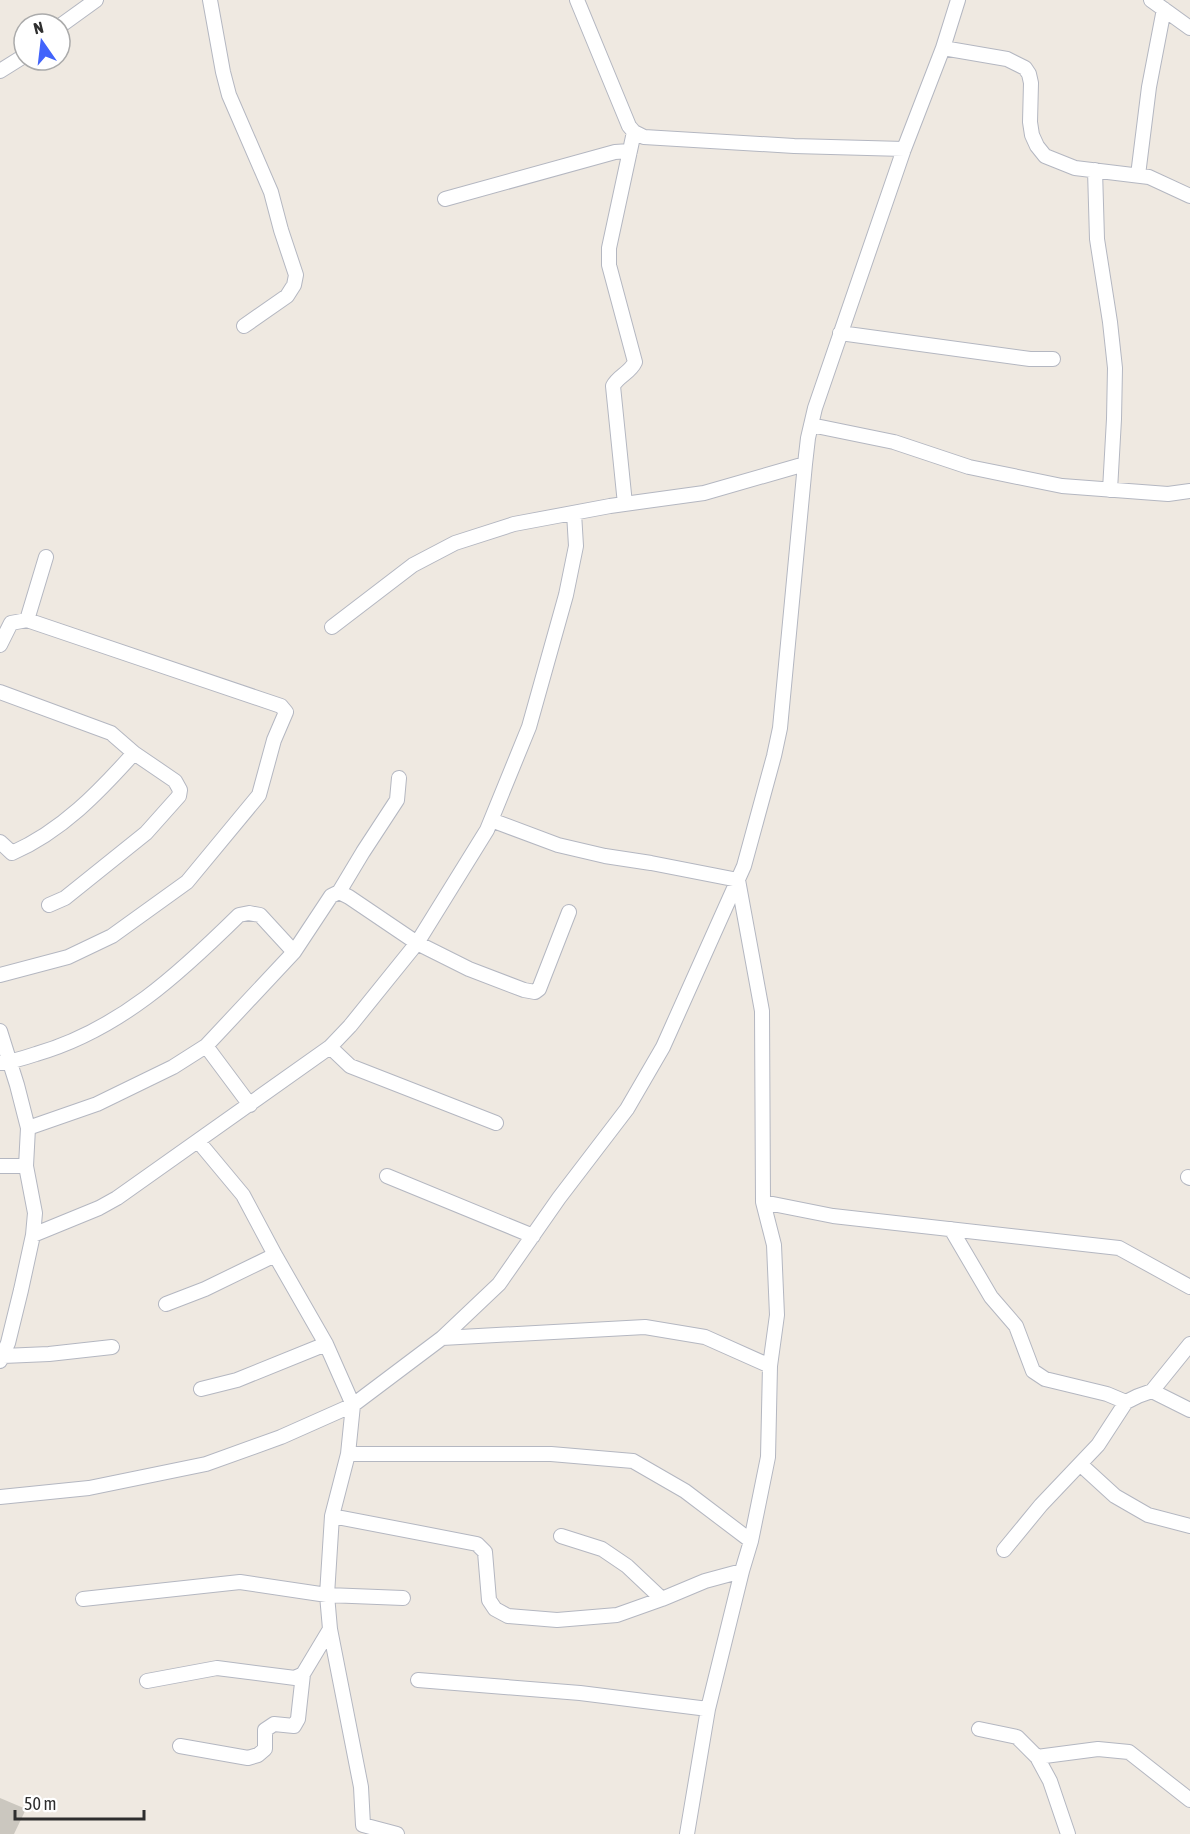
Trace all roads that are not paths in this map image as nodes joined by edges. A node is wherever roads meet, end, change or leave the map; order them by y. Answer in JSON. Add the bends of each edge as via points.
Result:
{"nodes":[{"id":1,"x":96,"y":0,"type":"edge"},
{"id":2,"x":210,"y":0,"type":"edge"},
{"id":3,"x":577,"y":0,"type":"edge"},
{"id":4,"x":958,"y":0,"type":"edge"},
{"id":5,"x":1151,"y":0,"type":"edge"},
{"id":6,"x":1164,"y":9,"type":"junction"},
{"id":7,"x":72,"y":17,"type":"edge"},
{"id":8,"x":1190,"y":28,"type":"edge"},
{"id":9,"x":943,"y":48,"type":"junction"},
{"id":10,"x":634,"y":132,"type":"junction"},
{"id":11,"x":904,"y":149,"type":"junction"},
{"id":12,"x":630,"y":151,"type":"junction"},
{"id":13,"x":1095,"y":170,"type":"junction"},
{"id":14,"x":1138,"y":175,"type":"junction"},
{"id":15,"x":1190,"y":196,"type":"edge"},
{"id":16,"x":445,"y":199,"type":"dead end"},
{"id":17,"x":244,"y":326,"type":"dead end"},
{"id":18,"x":840,"y":333,"type":"junction"},
{"id":19,"x":1053,"y":359,"type":"dead end"},
{"id":20,"x":811,"y":425,"type":"junction"},
{"id":21,"x":805,"y":464,"type":"junction"},
{"id":22,"x":1110,"y":490,"type":"junction"},
{"id":23,"x":1190,"y":491,"type":"edge"},
{"id":24,"x":625,"y":504,"type":"junction"},
{"id":25,"x":574,"y":513,"type":"junction"},
{"id":26,"x":46,"y":557,"type":"dead end"},
{"id":27,"x":27,"y":620,"type":"junction"},
{"id":28,"x":332,"y":627,"type":"dead end"},
{"id":29,"x":0,"y":645,"type":"edge"},
{"id":30,"x":0,"y":692,"type":"edge"},
{"id":31,"x":134,"y":753,"type":"junction"},
{"id":32,"x":399,"y":778,"type":"dead end"},
{"id":33,"x":491,"y":820,"type":"junction"},
{"id":34,"x":0,"y":842,"type":"edge"},
{"id":35,"x":738,"y":880,"type":"junction"},
{"id":36,"x":339,"y":892,"type":"junction"},
{"id":37,"x":50,"y":905,"type":"dead end"},
{"id":38,"x":569,"y":912,"type":"dead end"},
{"id":39,"x":417,"y":943,"type":"junction"},
{"id":40,"x":294,"y":952,"type":"junction"},
{"id":41,"x":0,"y":975,"type":"edge"},
{"id":42,"x":0,"y":1031,"type":"edge"},
{"id":43,"x":206,"y":1046,"type":"junction"},
{"id":44,"x":330,"y":1047,"type":"junction"},
{"id":45,"x":5,"y":1062,"type":"edge"},
{"id":46,"x":250,"y":1105,"type":"junction"},
{"id":47,"x":496,"y":1123,"type":"dead end"},
{"id":48,"x":28,"y":1128,"type":"junction"},
{"id":49,"x":198,"y":1141,"type":"junction"},
{"id":50,"x":0,"y":1166,"type":"edge"},
{"id":51,"x":26,"y":1166,"type":"junction"},
{"id":52,"x":387,"y":1176,"type":"dead end"},
{"id":53,"x":763,"y":1202,"type":"junction"},
{"id":54,"x":951,"y":1229,"type":"junction"},
{"id":55,"x":33,"y":1235,"type":"junction"},
{"id":56,"x":533,"y":1236,"type":"junction"},
{"id":57,"x":274,"y":1255,"type":"junction"},
{"id":58,"x":1190,"y":1287,"type":"edge"},
{"id":59,"x":166,"y":1304,"type":"dead end"},
{"id":60,"x":442,"y":1338,"type":"junction"},
{"id":61,"x":326,"y":1344,"type":"junction"},
{"id":62,"x":1190,"y":1344,"type":"edge"},
{"id":63,"x":112,"y":1347,"type":"dead end"},
{"id":64,"x":2,"y":1359,"type":"edge"},
{"id":65,"x":770,"y":1366,"type":"junction"},
{"id":66,"x":201,"y":1389,"type":"dead end"},
{"id":67,"x":1152,"y":1391,"type":"junction"},
{"id":68,"x":1126,"y":1402,"type":"junction"},
{"id":69,"x":353,"y":1405,"type":"junction"},
{"id":70,"x":1190,"y":1410,"type":"edge"},
{"id":71,"x":348,"y":1454,"type":"junction"},
{"id":72,"x":1080,"y":1464,"type":"junction"},
{"id":73,"x":0,"y":1497,"type":"edge"},
{"id":74,"x":332,"y":1516,"type":"junction"},
{"id":75,"x":1190,"y":1526,"type":"edge"},
{"id":76,"x":561,"y":1536,"type":"dead end"},
{"id":77,"x":751,"y":1541,"type":"junction"},
{"id":78,"x":1004,"y":1550,"type":"dead end"},
{"id":79,"x":742,"y":1570,"type":"junction"},
{"id":80,"x":327,"y":1596,"type":"junction"},
{"id":81,"x":402,"y":1598,"type":"dead end"},
{"id":82,"x":83,"y":1599,"type":"dead end"},
{"id":83,"x":662,"y":1599,"type":"junction"},
{"id":84,"x":330,"y":1629,"type":"junction"},
{"id":85,"x":303,"y":1674,"type":"junction"},
{"id":86,"x":418,"y":1680,"type":"dead end"},
{"id":87,"x":147,"y":1681,"type":"dead end"},
{"id":88,"x":708,"y":1709,"type":"junction"},
{"id":89,"x":979,"y":1729,"type":"dead end"},
{"id":90,"x":180,"y":1746,"type":"dead end"},
{"id":91,"x":1037,"y":1757,"type":"junction"},
{"id":92,"x":1190,"y":1800,"type":"edge"},
{"id":93,"x":397,"y":1834,"type":"edge"},
{"id":94,"x":687,"y":1834,"type":"edge"},
{"id":95,"x":1068,"y":1834,"type":"edge"}],
"edges":[{"from":1,"to":7,"type":"street"},
{"from":2,"to":17,"type":"street","via":[[229,95],[271,192],[296,275],[287,296]]},
{"from":3,"to":10,"type":"street"},
{"from":4,"to":9,"type":"street"},
{"from":5,"to":6,"type":"street"},
{"from":6,"to":8,"type":"street"},
{"from":6,"to":14,"type":"street"},
{"from":9,"to":11,"type":"street"},
{"from":9,"to":13,"type":"street","via":[[1007,60],[1025,68],[1031,83],[1030,122],[1037,146],[1045,156],[1075,168]]},
{"from":10,"to":11,"type":"street","via":[[644,137]]},
{"from":10,"to":12,"type":"street"},
{"from":11,"to":18,"type":"street"},
{"from":12,"to":16,"type":"street"},
{"from":12,"to":24,"type":"street","via":[[609,248],[609,265],[635,362],[613,386]]},
{"from":13,"to":14,"type":"street"},
{"from":13,"to":22,"type":"street","via":[[1097,239],[1115,368]]},
{"from":14,"to":15,"type":"street"},
{"from":18,"to":19,"type":"street"},
{"from":18,"to":20,"type":"street"},
{"from":20,"to":21,"type":"street"},
{"from":20,"to":22,"type":"street","via":[[894,442],[969,467],[1062,486]]},
{"from":21,"to":24,"type":"street","via":[[704,494]]},
{"from":21,"to":35,"type":"street","via":[[780,728]]},
{"from":22,"to":23,"type":"street","via":[[1168,494]]},
{"from":24,"to":25,"type":"street"},
{"from":25,"to":28,"type":"street","via":[[514,524],[437,551]]},
{"from":25,"to":33,"type":"street","via":[[576,546],[566,595],[529,727]]},
{"from":26,"to":27,"type":"street"},
{"from":27,"to":29,"type":"street","via":[[11,623]]},
{"from":27,"to":41,"type":"street","via":[[281,706],[286,712],[259,795],[187,882],[112,936],[68,957]]},
{"from":30,"to":31,"type":"street","via":[[111,733]]},
{"from":31,"to":34,"type":"street","via":[[68,819],[12,853]]},
{"from":31,"to":37,"type":"street","via":[[175,781],[179,796],[146,833],[65,898]]},
{"from":32,"to":36,"type":"street","via":[[397,800]]},
{"from":33,"to":35,"type":"street","via":[[558,845]]},
{"from":33,"to":39,"type":"street"},
{"from":35,"to":53,"type":"street","via":[[762,1011]]},
{"from":35,"to":56,"type":"street","via":[[663,1047],[627,1109]]},
{"from":36,"to":39,"type":"street"},
{"from":36,"to":40,"type":"street","via":[[331,896]]},
{"from":38,"to":39,"type":"street","via":[[539,989],[534,992],[469,969]]},
{"from":39,"to":44,"type":"street"},
{"from":40,"to":43,"type":"street"},
{"from":40,"to":45,"type":"street","via":[[260,915],[240,915],[187,965],[114,1021],[58,1048]]},
{"from":42,"to":45,"type":"street"},
{"from":43,"to":46,"type":"street"},
{"from":43,"to":48,"type":"street","via":[[96,1104]]},
{"from":44,"to":46,"type":"street"},
{"from":44,"to":47,"type":"street","via":[[350,1066]]},
{"from":45,"to":48,"type":"street"},
{"from":46,"to":49,"type":"street"},
{"from":48,"to":51,"type":"street"},
{"from":49,"to":55,"type":"street","via":[[117,1198]]},
{"from":49,"to":57,"type":"street","via":[[243,1195]]},
{"from":50,"to":51,"type":"street"},
{"from":51,"to":55,"type":"street","via":[[35,1213]]},
{"from":52,"to":56,"type":"street"},
{"from":53,"to":54,"type":"street","via":[[833,1216]]},
{"from":53,"to":65,"type":"street","via":[[774,1245],[777,1315]]},
{"from":54,"to":58,"type":"street","via":[[1119,1248]]},
{"from":54,"to":68,"type":"street","via":[[991,1297],[1016,1326],[1033,1371],[1045,1379]]},
{"from":55,"to":64,"type":"street"},
{"from":56,"to":60,"type":"street","via":[[499,1284]]},
{"from":57,"to":59,"type":"street"},
{"from":57,"to":61,"type":"street"},
{"from":60,"to":65,"type":"street","via":[[645,1327],[705,1337]]},
{"from":60,"to":69,"type":"street"},
{"from":61,"to":66,"type":"street","via":[[237,1380]]},
{"from":61,"to":69,"type":"street"},
{"from":62,"to":67,"type":"street"},
{"from":63,"to":64,"type":"street"},
{"from":65,"to":77,"type":"street","via":[[768,1457]]},
{"from":67,"to":68,"type":"street"},
{"from":67,"to":70,"type":"street"},
{"from":68,"to":72,"type":"street","via":[[1098,1445]]},
{"from":69,"to":71,"type":"street"},
{"from":69,"to":73,"type":"street","via":[[206,1464],[89,1488]]},
{"from":71,"to":74,"type":"street"},
{"from":71,"to":77,"type":"street","via":[[552,1454],[633,1461],[685,1491]]},
{"from":72,"to":75,"type":"street","via":[[1115,1496],[1148,1515]]},
{"from":72,"to":78,"type":"street"},
{"from":74,"to":80,"type":"street"},
{"from":74,"to":83,"type":"street","via":[[477,1544],[485,1551],[489,1600],[495,1609],[508,1616],[557,1620],[617,1615]]},
{"from":76,"to":83,"type":"street","via":[[602,1549]]},
{"from":77,"to":79,"type":"street"},
{"from":79,"to":83,"type":"street"},
{"from":79,"to":88,"type":"street"},
{"from":80,"to":81,"type":"street"},
{"from":80,"to":82,"type":"street","via":[[240,1582]]},
{"from":80,"to":84,"type":"street"},
{"from":84,"to":85,"type":"street"},
{"from":84,"to":93,"type":"street","via":[[362,1787],[363,1825]]},
{"from":85,"to":87,"type":"street","via":[[295,1678],[218,1668]]},
{"from":85,"to":90,"type":"street","via":[[298,1719],[294,1726],[274,1724],[266,1730],[265,1749],[258,1755],[248,1758]]},
{"from":86,"to":88,"type":"street","via":[[580,1693]]},
{"from":88,"to":94,"type":"street"},
{"from":89,"to":91,"type":"street","via":[[1017,1737]]},
{"from":91,"to":92,"type":"street","via":[[1098,1749],[1129,1752]]},
{"from":91,"to":95,"type":"street","via":[[1050,1781]]}]}
